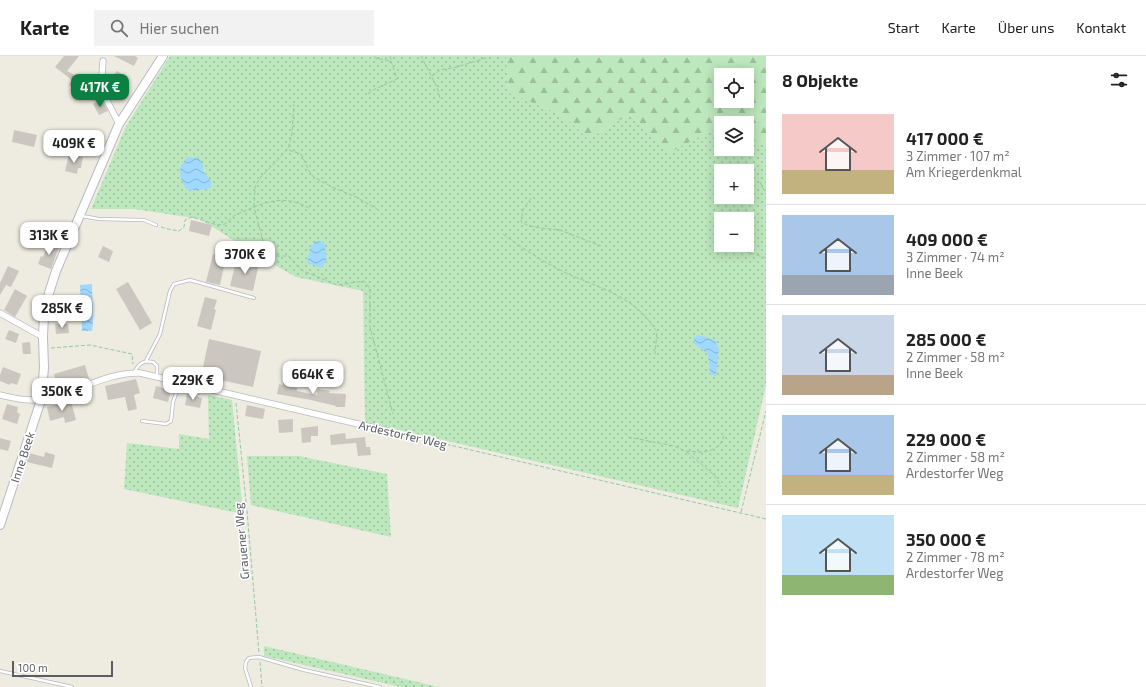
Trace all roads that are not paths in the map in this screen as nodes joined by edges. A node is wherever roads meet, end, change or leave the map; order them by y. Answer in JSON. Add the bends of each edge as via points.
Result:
{"nodes":[{"id":1,"x":163,"y":56,"type":"edge"},
{"id":2,"x":103,"y":62,"type":"dead end"},
{"id":3,"x":119,"y":124,"type":"junction"},
{"id":4,"x":80,"y":215,"type":"junction"},
{"id":5,"x":156,"y":225,"type":"dead end"},
{"id":6,"x":254,"y":298,"type":"dead end"},
{"id":7,"x":0,"y":313,"type":"edge"},
{"id":8,"x":43,"y":337,"type":"junction"},
{"id":9,"x":146,"y":361,"type":"junction"},
{"id":10,"x":134,"y":373,"type":"junction"},
{"id":11,"x":157,"y":376,"type":"junction"},
{"id":12,"x":180,"y":382,"type":"junction"},
{"id":13,"x":0,"y":395,"type":"edge"},
{"id":14,"x":41,"y":400,"type":"junction"},
{"id":15,"x":142,"y":421,"type":"dead end"},
{"id":16,"x":388,"y":431,"type":"road end"},
{"id":17,"x":0,"y":525,"type":"edge"},
{"id":18,"x":0,"y":671,"type":"edge"},
{"id":19,"x":72,"y":687,"type":"edge"},
{"id":20,"x":251,"y":687,"type":"edge"},
{"id":21,"x":380,"y":687,"type":"edge"}],
"edges":[{"from":1,"to":3,"type":"street","name":"Inne Beek"},
{"from":2,"to":3,"type":"street","via":[[100,89]]},
{"from":3,"to":4,"type":"street","name":"Inne Beek"},
{"from":4,"to":5,"type":"lane","via":[[99,219],[144,220]]},
{"from":4,"to":8,"type":"street","name":"Inne Beek","via":[[49,293],[44,314]]},
{"from":6,"to":9,"type":"lane","via":[[190,280],[174,284],[160,334]]},
{"from":7,"to":8,"type":"street"},
{"from":8,"to":14,"type":"street","name":"Inne Beek"},
{"from":9,"to":10,"type":"lane","via":[[140,363]]},
{"from":9,"to":11,"type":"lane","via":[[157,366]]},
{"from":10,"to":11,"type":"street","name":"Ardestorfer Weg"},
{"from":10,"to":14,"type":"street","name":"Ardestorfer Weg","via":[[117,375]]},
{"from":11,"to":12,"type":"street","name":"Ardestorfer Weg"},
{"from":12,"to":15,"type":"lane","via":[[174,398],[171,421],[166,424]]},
{"from":12,"to":16,"type":"street","name":"Ardestorfer Weg"},
{"from":13,"to":14,"type":"street","name":"Ardestorfer Weg","via":[[24,400]]},
{"from":14,"to":17,"type":"street","name":"Inne Beek"},
{"from":18,"to":19,"type":"lane"},
{"from":20,"to":21,"type":"lane","via":[[245,665],[249,658],[259,657]]}]}
